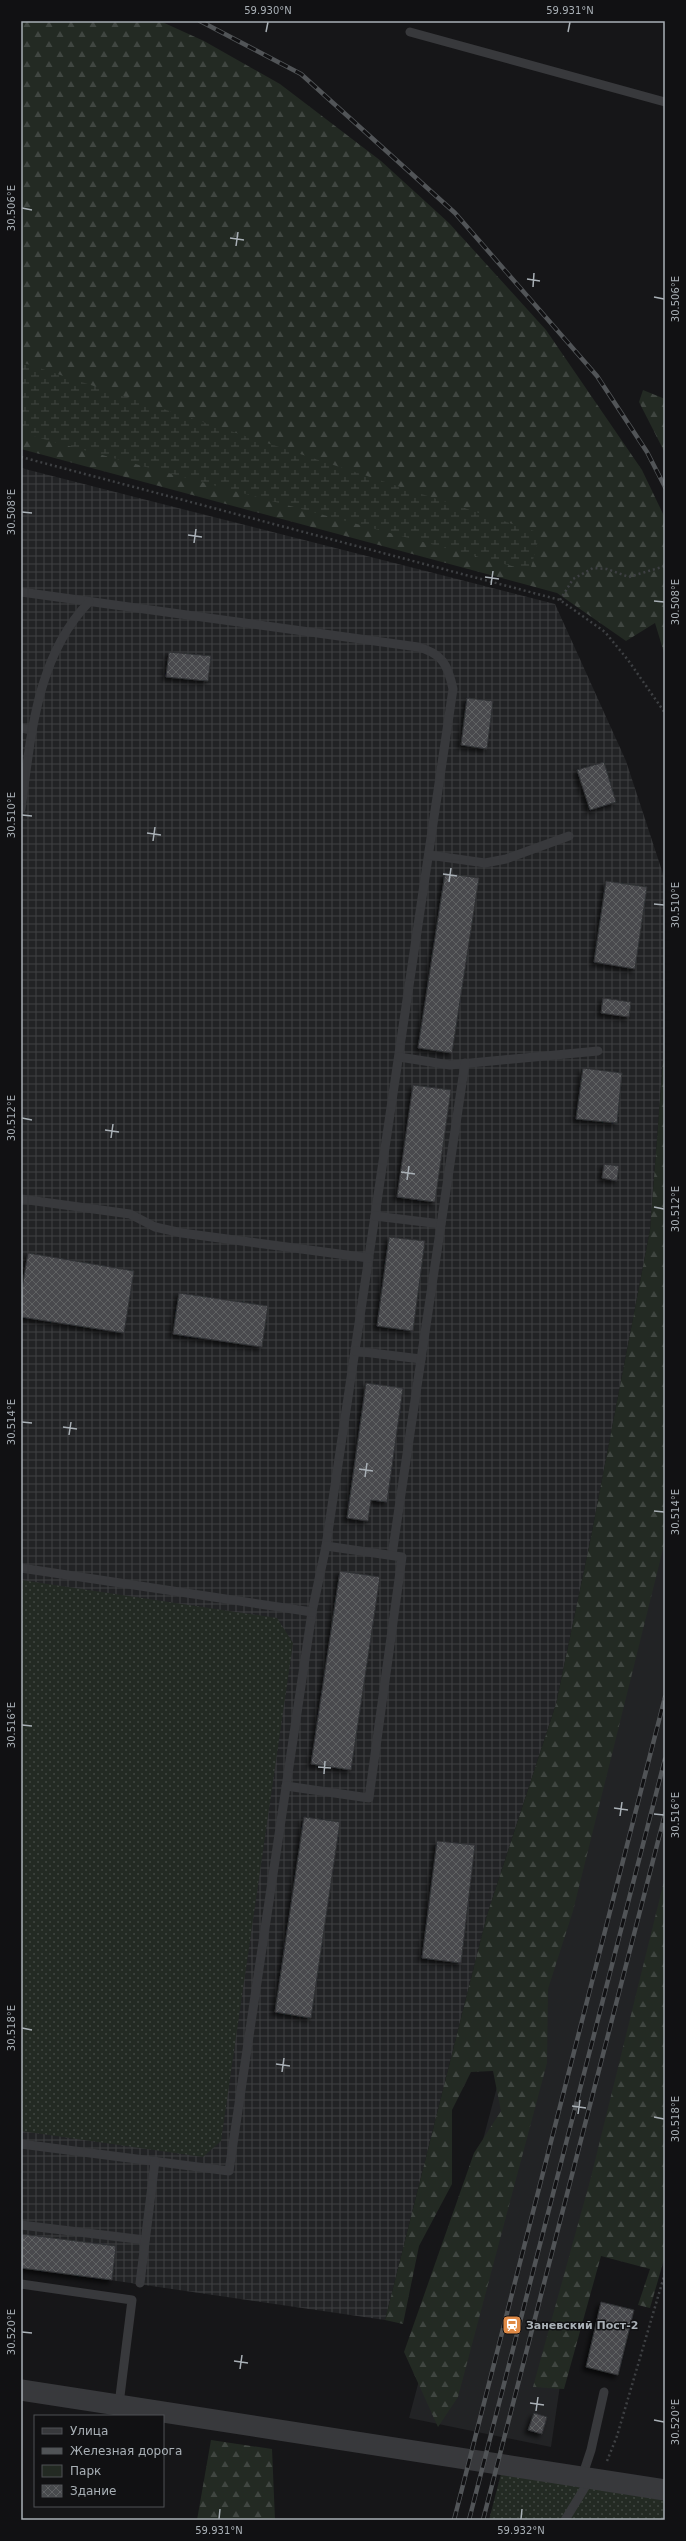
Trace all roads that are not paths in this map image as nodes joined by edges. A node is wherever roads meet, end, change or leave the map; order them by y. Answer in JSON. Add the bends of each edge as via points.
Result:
{"nodes":[{"id":1,"x":410,"y":32,"type":"dead end"},
{"id":2,"x":665,"y":102,"type":"edge"},
{"id":3,"x":21,"y":592,"type":"edge"},
{"id":4,"x":89,"y":602,"type":"junction"},
{"id":5,"x":21,"y":728,"type":"edge"},
{"id":6,"x":32,"y":730,"type":"junction"},
{"id":7,"x":21,"y":809,"type":"edge"},
{"id":8,"x":569,"y":836,"type":"dead end"},
{"id":9,"x":429,"y":855,"type":"junction"},
{"id":10,"x":598,"y":1051,"type":"dead end"},
{"id":11,"x":399,"y":1057,"type":"junction"},
{"id":12,"x":465,"y":1063,"type":"junction"},
{"id":13,"x":21,"y":1199,"type":"edge"},
{"id":14,"x":375,"y":1216,"type":"junction"},
{"id":15,"x":441,"y":1224,"type":"junction"},
{"id":16,"x":369,"y":1258,"type":"junction"},
{"id":17,"x":355,"y":1351,"type":"junction"},
{"id":18,"x":421,"y":1359,"type":"junction"},
{"id":19,"x":326,"y":1546,"type":"junction"},
{"id":20,"x":392,"y":1555,"type":"junction"},
{"id":21,"x":21,"y":1568,"type":"edge"},
{"id":22,"x":312,"y":1612,"type":"junction"},
{"id":23,"x":286,"y":1786,"type":"junction"},
{"id":24,"x":21,"y":2144,"type":"edge"},
{"id":25,"x":155,"y":2161,"type":"junction"},
{"id":26,"x":21,"y":2225,"type":"edge"},
{"id":27,"x":145,"y":2240,"type":"junction"},
{"id":28,"x":140,"y":2283,"type":"dead end"},
{"id":29,"x":21,"y":2284,"type":"edge"},
{"id":30,"x":21,"y":2390,"type":"edge"},
{"id":31,"x":604,"y":2392,"type":"dead end"},
{"id":32,"x":119,"y":2404,"type":"junction"},
{"id":33,"x":591,"y":2478,"type":"junction"},
{"id":34,"x":665,"y":2490,"type":"edge"},
{"id":35,"x":565,"y":2520,"type":"edge"}],
"edges":[{"from":1,"to":2,"type":"lane"},
{"from":3,"to":4,"type":"lane"},
{"from":4,"to":6,"type":"lane","via":[[72,620],[56,648],[42,684]]},
{"from":4,"to":9,"type":"lane","via":[[433,651],[450,673],[453,688]]},
{"from":5,"to":6,"type":"lane"},
{"from":6,"to":7,"type":"lane"},
{"from":8,"to":9,"type":"lane","via":[[506,859],[485,863]]},
{"from":9,"to":11,"type":"lane"},
{"from":10,"to":12,"type":"lane"},
{"from":11,"to":12,"type":"lane","via":[[450,1065]]},
{"from":11,"to":14,"type":"lane"},
{"from":12,"to":15,"type":"lane"},
{"from":13,"to":16,"type":"lane","via":[[130,1214],[155,1227],[182,1233]]},
{"from":14,"to":15,"type":"lane"},
{"from":14,"to":16,"type":"lane"},
{"from":15,"to":18,"type":"lane"},
{"from":16,"to":17,"type":"lane"},
{"from":17,"to":18,"type":"lane"},
{"from":17,"to":19,"type":"lane"},
{"from":18,"to":20,"type":"lane"},
{"from":19,"to":20,"type":"lane"},
{"from":19,"to":22,"type":"lane"},
{"from":20,"to":23,"type":"lane","via":[[402,1557],[369,1798]]},
{"from":21,"to":22,"type":"lane"},
{"from":22,"to":23,"type":"lane"},
{"from":23,"to":25,"type":"lane","via":[[229,2171]]},
{"from":24,"to":25,"type":"lane"},
{"from":25,"to":27,"type":"lane"},
{"from":26,"to":27,"type":"lane"},
{"from":27,"to":28,"type":"lane"},
{"from":29,"to":32,"type":"lane","via":[[132,2300]]},
{"from":30,"to":32,"type":"street"},
{"from":31,"to":33,"type":"lane","via":[[592,2450]]},
{"from":32,"to":33,"type":"street"},
{"from":33,"to":34,"type":"street"},
{"from":33,"to":35,"type":"lane"}]}
